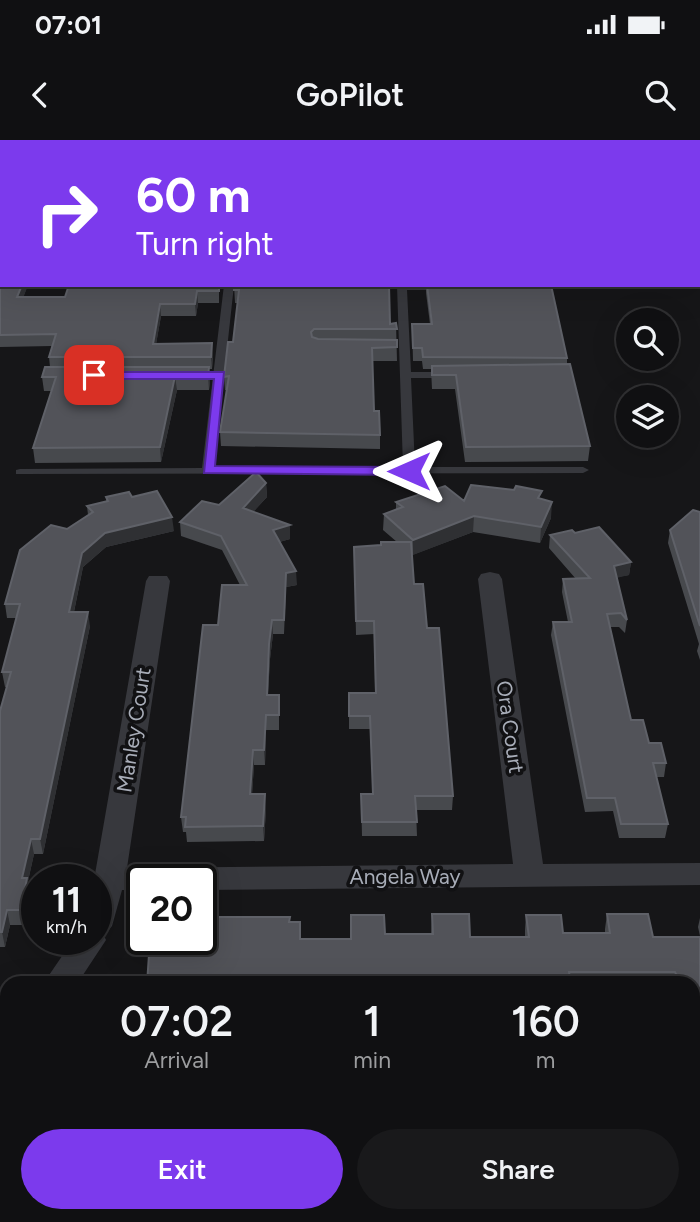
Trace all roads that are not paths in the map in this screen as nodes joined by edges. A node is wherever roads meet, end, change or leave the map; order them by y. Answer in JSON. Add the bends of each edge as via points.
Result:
{"nodes":[{"id":1,"x":402,"y":287,"type":"edge"},
{"id":2,"x":428,"y":287,"type":"edge"},
{"id":3,"x":229,"y":288,"type":"edge"},
{"id":4,"x":453,"y":288,"type":"edge"},
{"id":5,"x":215,"y":290,"type":"edge"},
{"id":6,"x":392,"y":348,"type":"edge"},
{"id":7,"x":404,"y":348,"type":"junction"},
{"id":8,"x":206,"y":375,"type":"edge"},
{"id":9,"x":220,"y":375,"type":"junction"},
{"id":10,"x":405,"y":375,"type":"junction"},
{"id":11,"x":458,"y":375,"type":"edge"},
{"id":12,"x":208,"y":470,"type":"junction"},
{"id":13,"x":583,"y":470,"type":"dead end"},
{"id":14,"x":409,"y":471,"type":"junction"},
{"id":15,"x":20,"y":472,"type":"dead end"},
{"id":16,"x":491,"y":579,"type":"dead end"},
{"id":17,"x":158,"y":581,"type":"dead end"},
{"id":18,"x":112,"y":867,"type":"edge"},
{"id":19,"x":700,"y":874,"type":"edge"},
{"id":20,"x":530,"y":876,"type":"junction"},
{"id":21,"x":112,"y":879,"type":"edge"},
{"id":22,"x":79,"y":955,"type":"edge"},
{"id":23,"x":65,"y":976,"type":"edge"}],
"edges":[{"from":1,"to":7,"type":"lane"},
{"from":2,"to":4,"type":"lane"},
{"from":3,"to":5,"type":"lane"},
{"from":3,"to":9,"type":"lane"},
{"from":6,"to":7,"type":"lane"},
{"from":7,"to":10,"type":"lane"},
{"from":8,"to":9,"type":"lane"},
{"from":9,"to":12,"type":"lane"},
{"from":10,"to":11,"type":"lane"},
{"from":10,"to":14,"type":"lane"},
{"from":12,"to":14,"type":"lane"},
{"from":12,"to":15,"type":"lane"},
{"from":13,"to":14,"type":"lane"},
{"from":16,"to":20,"type":"street","name":"Ora Court"},
{"from":17,"to":18,"type":"street","name":"Manley Court"},
{"from":19,"to":20,"type":"street","name":"Angela Way"},
{"from":20,"to":21,"type":"street","name":"Angela Way"},
{"from":22,"to":23,"type":"street"}]}
